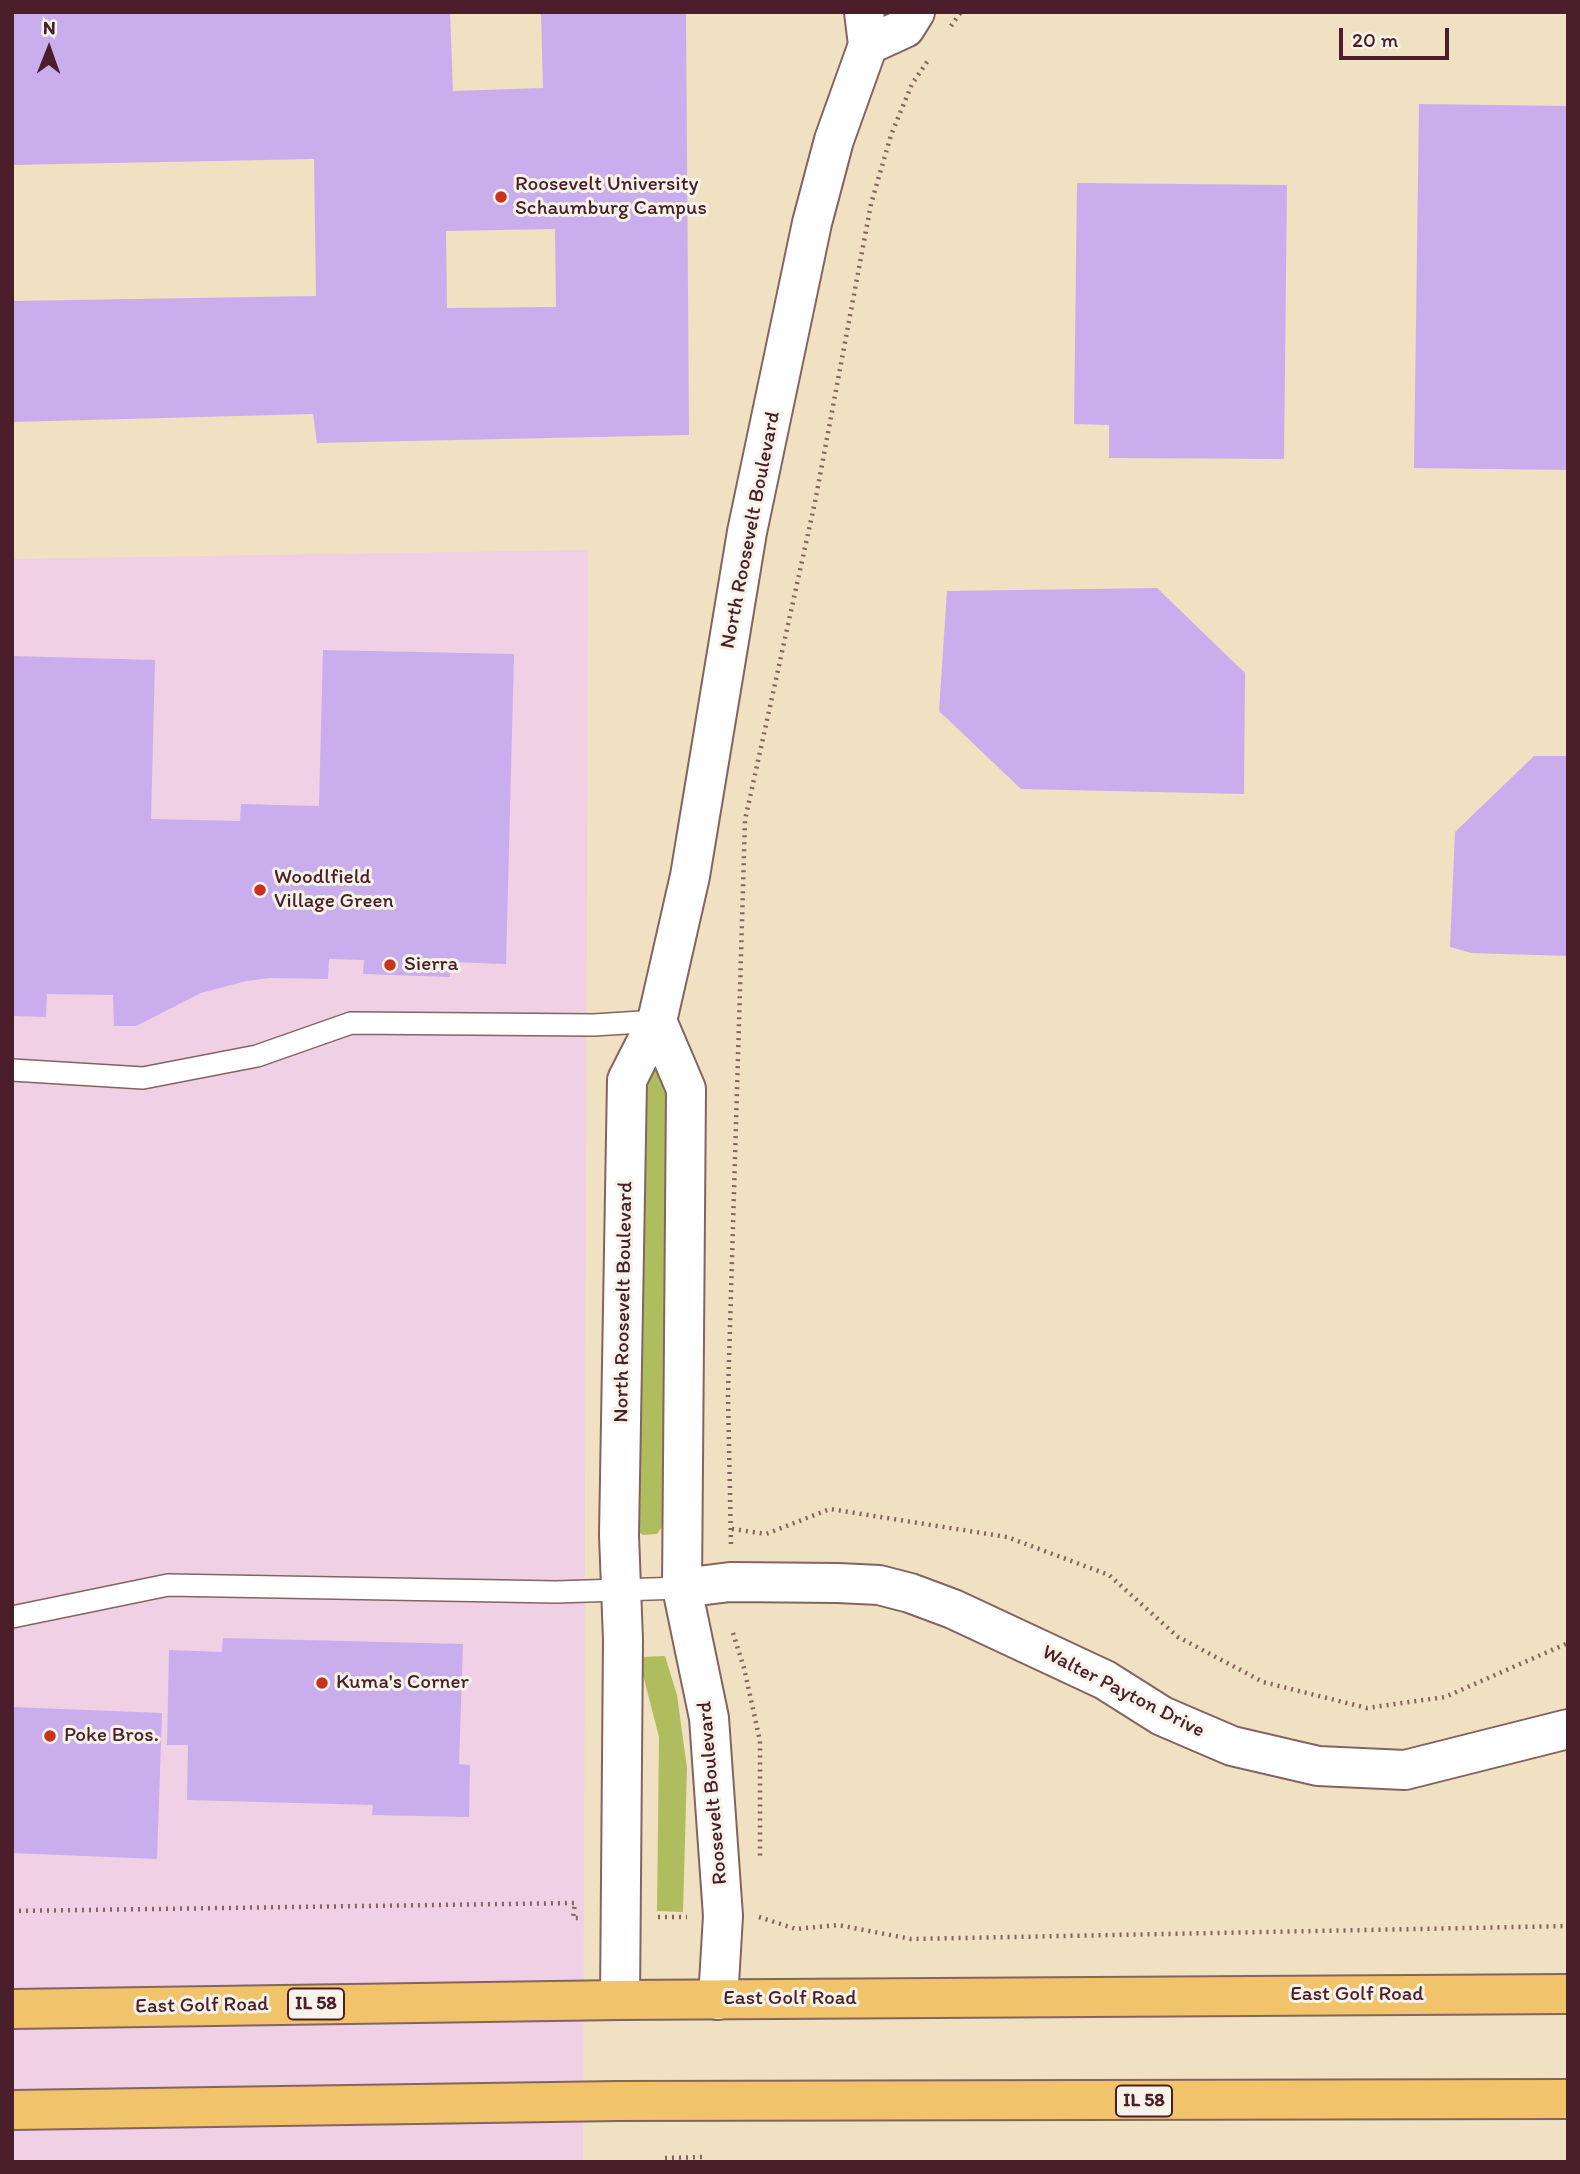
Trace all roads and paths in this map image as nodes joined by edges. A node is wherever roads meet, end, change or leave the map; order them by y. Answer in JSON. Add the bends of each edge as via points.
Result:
{"nodes":[{"id":1,"x":915,"y":12,"type":"edge"},
{"id":2,"x":961,"y":12,"type":"edge"},
{"id":3,"x":866,"y":28,"type":"edge"},
{"id":4,"x":945,"y":35,"type":"dead end"},
{"id":5,"x":932,"y":54,"type":"dead end"},
{"id":6,"x":657,"y":1021,"type":"junction"},
{"id":7,"x":12,"y":1070,"type":"edge"},
{"id":8,"x":682,"y":1588,"type":"junction"},
{"id":9,"x":622,"y":1591,"type":"junction"},
{"id":10,"x":12,"y":1617,"type":"edge"},
{"id":11,"x":1568,"y":1643,"type":"edge"},
{"id":12,"x":1568,"y":1729,"type":"edge"},
{"id":13,"x":12,"y":1911,"type":"edge"},
{"id":14,"x":755,"y":1916,"type":"dead end"},
{"id":15,"x":654,"y":1917,"type":"dead end"},
{"id":16,"x":683,"y":1917,"type":"dead end"},
{"id":17,"x":573,"y":1919,"type":"dead end"},
{"id":18,"x":1568,"y":1926,"type":"edge"},
{"id":19,"x":1568,"y":1994,"type":"edge"},
{"id":20,"x":620,"y":2000,"type":"junction"},
{"id":21,"x":718,"y":2000,"type":"junction"},
{"id":22,"x":12,"y":2009,"type":"edge"},
{"id":23,"x":1568,"y":2099,"type":"edge"},
{"id":24,"x":12,"y":2110,"type":"edge"},
{"id":25,"x":703,"y":2157,"type":"dead end"},
{"id":26,"x":665,"y":2158,"type":"dead end"}],
"edges":[{"from":1,"to":3,"type":"street","name":"North Roosevelt Boulevard","via":[[905,28]]},
{"from":2,"to":4,"type":"path"},
{"from":3,"to":6,"type":"street","name":"North Roosevelt Boulevard","via":[[812,223],[747,532],[690,876]]},
{"from":5,"to":11,"type":"path","via":[[912,84],[891,135],[871,204],[815,502],[745,820],[728,1395],[732,1530],[766,1534],[830,1509],[1007,1537],[1109,1575],[1178,1637],[1263,1682],[1367,1708],[1445,1697]]},
{"from":6,"to":7,"type":"lane","via":[[594,1025],[351,1023],[257,1056],[143,1078]]},
{"from":6,"to":8,"type":"street","via":[[686,1089]]},
{"from":6,"to":9,"type":"street","name":"North Roosevelt Boulevard","via":[[627,1080],[619,1535]]},
{"from":8,"to":9,"type":"lane"},
{"from":8,"to":12,"type":"street","name":"Walter Payton Drive","via":[[730,1582],[838,1583],[879,1585],[910,1593],[1105,1680],[1173,1721],[1232,1746],[1318,1766],[1405,1770]]},
{"from":8,"to":21,"type":"street","name":"Roosevelt Boulevard","via":[[709,1718],[723,1916]]},
{"from":9,"to":10,"type":"lane","via":[[168,1585]]},
{"from":9,"to":20,"type":"street"},
{"from":13,"to":17,"type":"path","via":[[575,1903]]},
{"from":14,"to":18,"type":"path","via":[[796,1929],[838,1925],[911,1939]]},
{"from":15,"to":16,"type":"path"},
{"from":19,"to":21,"type":"main road","name":"East Golf Road","number":"IL 58"},
{"from":20,"to":21,"type":"main road","name":"East Golf Road","number":"IL 58"},
{"from":20,"to":22,"type":"main road","name":"East Golf Road","number":"IL 58"},
{"from":23,"to":24,"type":"main road","number":"IL 58","via":[[619,2101]]},
{"from":25,"to":26,"type":"path"}]}
